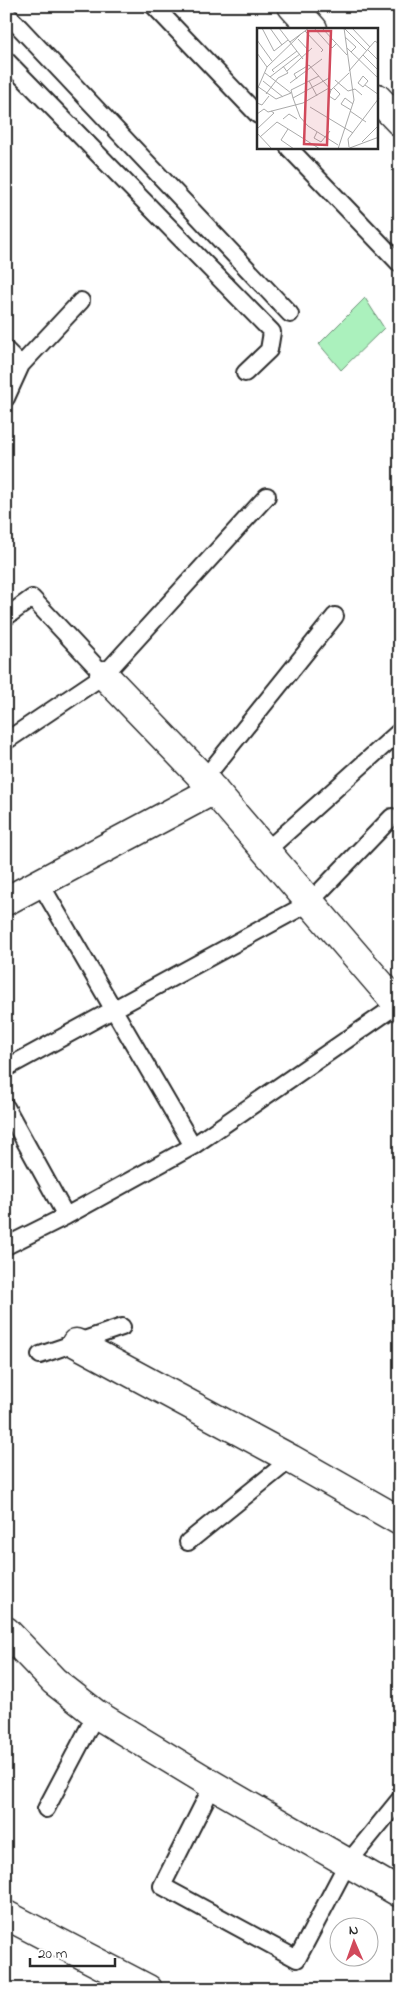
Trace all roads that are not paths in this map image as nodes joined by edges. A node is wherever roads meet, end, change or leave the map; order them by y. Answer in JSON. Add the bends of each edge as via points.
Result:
{"nodes":[{"id":1,"x":154,"y":6,"type":"edge"},
{"id":2,"x":292,"y":6,"type":"edge"},
{"id":3,"x":6,"y":12,"type":"edge"},
{"id":4,"x":312,"y":28,"type":"edge"},
{"id":5,"x":6,"y":60,"type":"edge"},
{"id":6,"x":378,"y":99,"type":"edge"},
{"id":7,"x":257,"y":115,"type":"edge"},
{"id":8,"x":400,"y":122,"type":"edge"},
{"id":9,"x":290,"y":149,"type":"edge"},
{"id":10,"x":400,"y":264,"type":"edge"},
{"id":11,"x":81,"y":301,"type":"dead end"},
{"id":12,"x":290,"y":314,"type":"dead end"},
{"id":13,"x":6,"y":350,"type":"edge"},
{"id":14,"x":21,"y":365,"type":"junction"},
{"id":15,"x":245,"y":373,"type":"dead end"},
{"id":16,"x":6,"y":398,"type":"edge"},
{"id":17,"x":267,"y":496,"type":"dead end"},
{"id":18,"x":335,"y":616,"type":"dead end"},
{"id":19,"x":6,"y":617,"type":"edge"},
{"id":20,"x":104,"y":675,"type":"junction"},
{"id":21,"x":400,"y":730,"type":"edge"},
{"id":22,"x":6,"y":741,"type":"edge"},
{"id":23,"x":209,"y":784,"type":"junction"},
{"id":24,"x":392,"y":817,"type":"dead end"},
{"id":25,"x":266,"y":851,"type":"junction"},
{"id":26,"x":40,"y":883,"type":"junction"},
{"id":27,"x":6,"y":901,"type":"edge"},
{"id":28,"x":309,"y":903,"type":"junction"},
{"id":29,"x":398,"y":1006,"type":"edge"},
{"id":30,"x":114,"y":1009,"type":"junction"},
{"id":31,"x":6,"y":1068,"type":"edge"},
{"id":32,"x":6,"y":1107,"type":"edge"},
{"id":33,"x":193,"y":1146,"type":"junction"},
{"id":34,"x":66,"y":1216,"type":"junction"},
{"id":35,"x":6,"y":1246,"type":"edge"},
{"id":36,"x":122,"y":1327,"type":"dead end"},
{"id":37,"x":76,"y":1343,"type":"junction"},
{"id":38,"x":40,"y":1355,"type":"dead end"},
{"id":39,"x":291,"y":1459,"type":"junction"},
{"id":40,"x":400,"y":1521,"type":"edge"},
{"id":41,"x":188,"y":1542,"type":"dead end"},
{"id":42,"x":6,"y":1630,"type":"edge"},
{"id":43,"x":96,"y":1714,"type":"junction"},
{"id":44,"x":212,"y":1785,"type":"junction"},
{"id":45,"x":400,"y":1799,"type":"edge"},
{"id":46,"x":46,"y":1809,"type":"dead end"},
{"id":47,"x":347,"y":1864,"type":"junction"},
{"id":48,"x":400,"y":1893,"type":"edge"},
{"id":49,"x":6,"y":1915,"type":"edge"},
{"id":50,"x":144,"y":1988,"type":"edge"}],
"edges":[{"from":1,"to":7,"type":"lane"},
{"from":2,"to":4,"type":"street"},
{"from":3,"to":12,"type":"lane"},
{"from":5,"to":15,"type":"lane","via":[[272,332],[270,350]]},
{"from":6,"to":8,"type":"street"},
{"from":9,"to":10,"type":"lane"},
{"from":11,"to":14,"type":"lane"},
{"from":13,"to":14,"type":"lane"},
{"from":14,"to":16,"type":"lane"},
{"from":17,"to":20,"type":"lane"},
{"from":18,"to":23,"type":"lane"},
{"from":19,"to":20,"type":"lane","via":[[32,598]]},
{"from":20,"to":22,"type":"lane"},
{"from":20,"to":23,"type":"street"},
{"from":21,"to":25,"type":"lane"},
{"from":23,"to":25,"type":"street"},
{"from":23,"to":26,"type":"street"},
{"from":24,"to":28,"type":"lane"},
{"from":25,"to":28,"type":"street"},
{"from":26,"to":27,"type":"street"},
{"from":26,"to":30,"type":"lane"},
{"from":28,"to":29,"type":"street"},
{"from":28,"to":30,"type":"lane"},
{"from":29,"to":33,"type":"lane"},
{"from":30,"to":31,"type":"lane"},
{"from":30,"to":33,"type":"lane"},
{"from":32,"to":34,"type":"lane"},
{"from":33,"to":34,"type":"lane"},
{"from":34,"to":35,"type":"lane"},
{"from":36,"to":37,"type":"lane"},
{"from":37,"to":38,"type":"lane"},
{"from":37,"to":39,"type":"street"},
{"from":39,"to":40,"type":"street"},
{"from":39,"to":41,"type":"lane"},
{"from":42,"to":43,"type":"street","via":[[54,1681]]},
{"from":43,"to":44,"type":"street"},
{"from":43,"to":46,"type":"lane"},
{"from":44,"to":47,"type":"street"},
{"from":44,"to":47,"type":"lane","via":[[162,1886],[297,1959]]},
{"from":45,"to":47,"type":"lane"},
{"from":47,"to":48,"type":"street"},
{"from":49,"to":50,"type":"street"}]}
